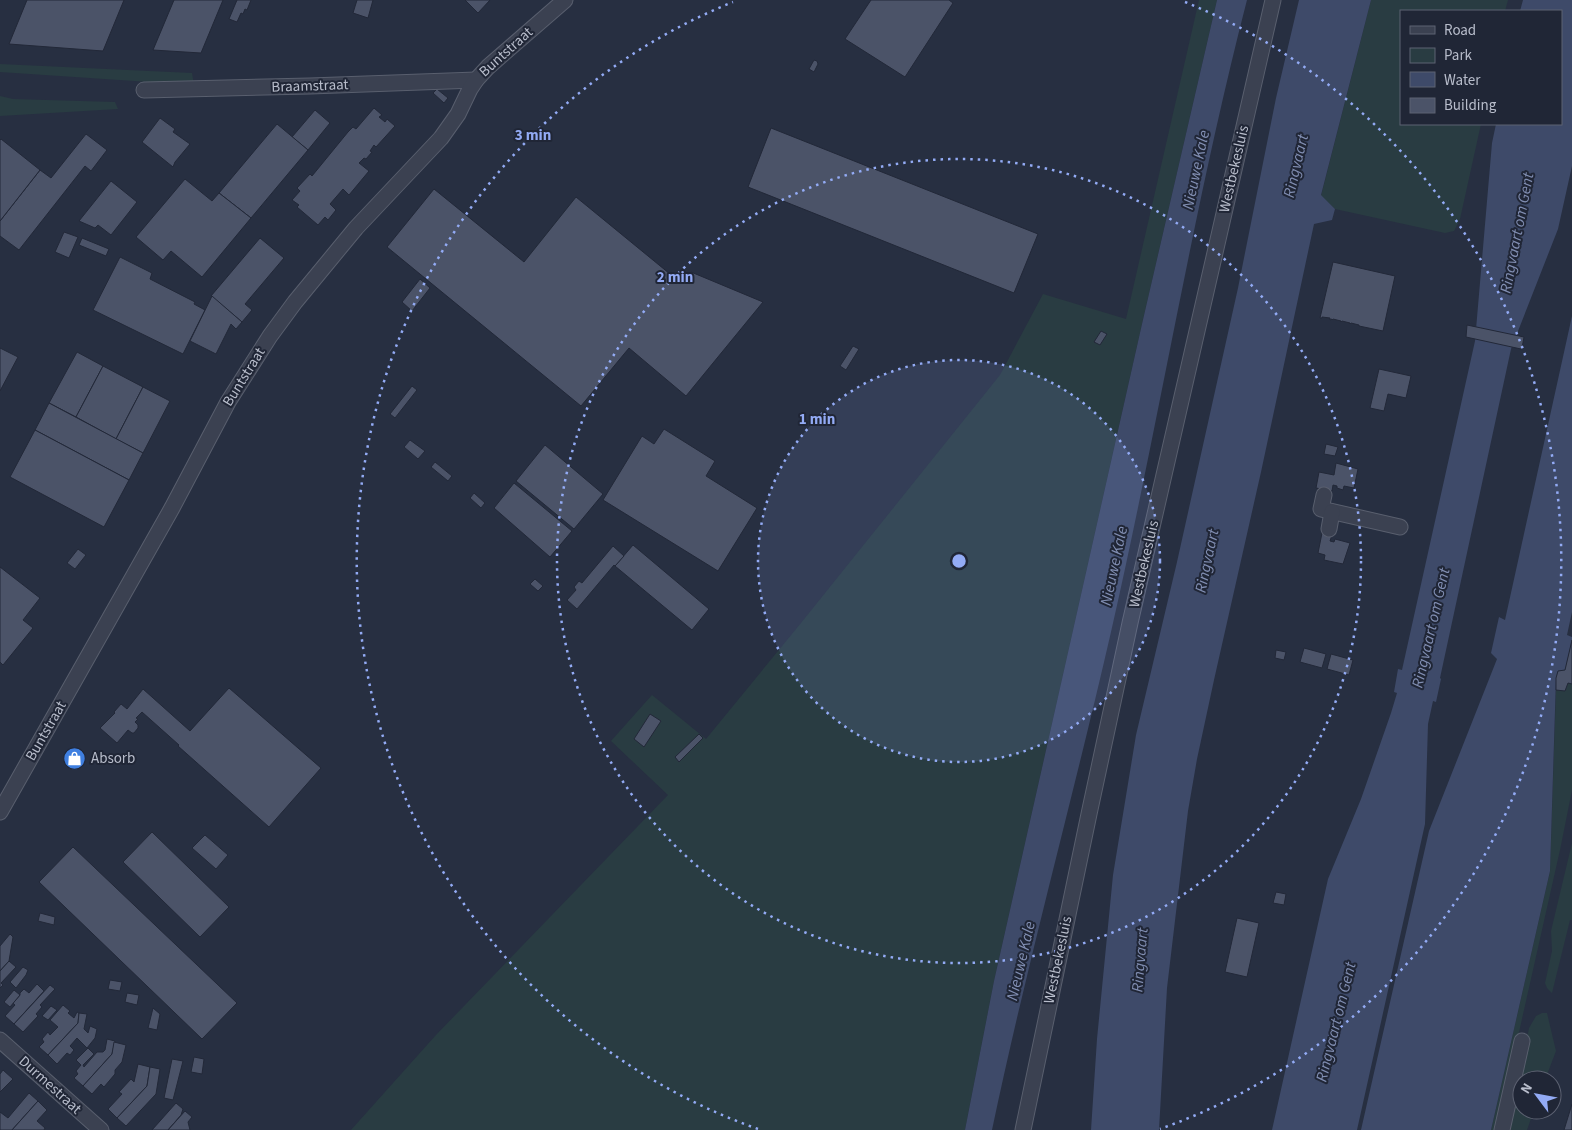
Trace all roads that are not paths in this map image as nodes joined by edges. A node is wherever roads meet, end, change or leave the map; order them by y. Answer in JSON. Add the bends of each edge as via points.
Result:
{"nodes":[{"id":1,"x":565,"y":0,"type":"edge"},
{"id":2,"x":1273,"y":0,"type":"edge"},
{"id":3,"x":476,"y":80,"type":"junction"},
{"id":4,"x":144,"y":90,"type":"dead end"},
{"id":5,"x":1324,"y":495,"type":"dead end"},
{"id":6,"x":1332,"y":512,"type":"junction"},
{"id":7,"x":1400,"y":527,"type":"dead end"},
{"id":8,"x":1329,"y":529,"type":"dead end"},
{"id":9,"x":0,"y":812,"type":"edge"},
{"id":10,"x":0,"y":1040,"type":"edge"},
{"id":11,"x":1522,"y":1041,"type":"dead end"},
{"id":12,"x":101,"y":1130,"type":"edge"},
{"id":13,"x":1023,"y":1130,"type":"edge"},
{"id":14,"x":1502,"y":1130,"type":"edge"}],
"edges":[{"from":1,"to":3,"type":"street","name":"Buntstraat"},
{"from":2,"to":13,"type":"street","name":"Westbekesluis","via":[[1130,624]]},
{"from":3,"to":4,"type":"street","name":"Braamstraat"},
{"from":3,"to":9,"type":"street","name":"Buntstraat","via":[[442,138],[344,242],[295,302],[256,358],[228,402],[172,508]]},
{"from":5,"to":6,"type":"street","via":[[1320,509]]},
{"from":6,"to":7,"type":"street"},
{"from":6,"to":8,"type":"street"},
{"from":10,"to":12,"type":"street","name":"Durmestraat"},
{"from":11,"to":14,"type":"street"}]}
